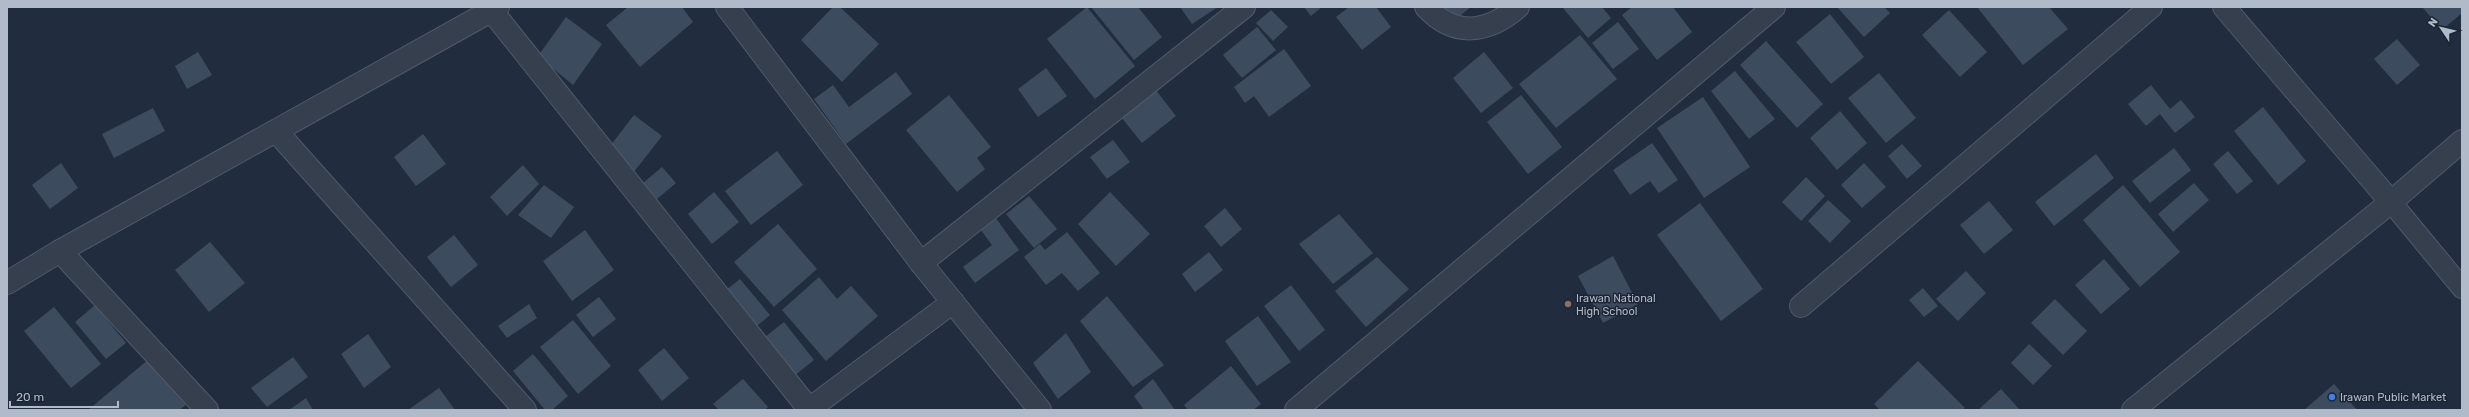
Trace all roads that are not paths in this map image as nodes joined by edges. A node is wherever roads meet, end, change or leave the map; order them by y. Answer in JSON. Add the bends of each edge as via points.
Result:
{"nodes":[{"id":1,"x":727,"y":7,"type":"edge"},
{"id":2,"x":1244,"y":7,"type":"edge"},
{"id":3,"x":1426,"y":7,"type":"edge"},
{"id":4,"x":1518,"y":7,"type":"edge"},
{"id":5,"x":1774,"y":7,"type":"edge"},
{"id":6,"x":2151,"y":7,"type":"edge"},
{"id":7,"x":2224,"y":7,"type":"edge"},
{"id":8,"x":495,"y":9,"type":"edge"},
{"id":9,"x":276,"y":131,"type":"junction"},
{"id":10,"x":2462,"y":141,"type":"edge"},
{"id":11,"x":2391,"y":202,"type":"junction"},
{"id":12,"x":60,"y":251,"type":"junction"},
{"id":13,"x":921,"y":264,"type":"junction"},
{"id":14,"x":7,"y":283,"type":"edge"},
{"id":15,"x":2462,"y":288,"type":"edge"},
{"id":16,"x":953,"y":302,"type":"junction"},
{"id":17,"x":1801,"y":306,"type":"dead end"},
{"id":18,"x":207,"y":410,"type":"edge"},
{"id":19,"x":525,"y":410,"type":"edge"},
{"id":20,"x":808,"y":410,"type":"edge"},
{"id":21,"x":1040,"y":410,"type":"edge"},
{"id":22,"x":1296,"y":410,"type":"edge"},
{"id":23,"x":2133,"y":410,"type":"edge"}],
"edges":[{"from":1,"to":13,"type":"street"},
{"from":2,"to":13,"type":"street"},
{"from":3,"to":4,"type":"street","via":[[1456,28],[1480,29],[1504,20]]},
{"from":5,"to":22,"type":"street"},
{"from":6,"to":17,"type":"street"},
{"from":7,"to":11,"type":"street"},
{"from":8,"to":9,"type":"street"},
{"from":8,"to":20,"type":"street"},
{"from":9,"to":12,"type":"street"},
{"from":9,"to":19,"type":"street"},
{"from":10,"to":11,"type":"street"},
{"from":11,"to":15,"type":"lane"},
{"from":11,"to":23,"type":"street"},
{"from":12,"to":14,"type":"street"},
{"from":12,"to":18,"type":"street"},
{"from":13,"to":16,"type":"street"},
{"from":16,"to":20,"type":"street"},
{"from":16,"to":21,"type":"street"}]}
